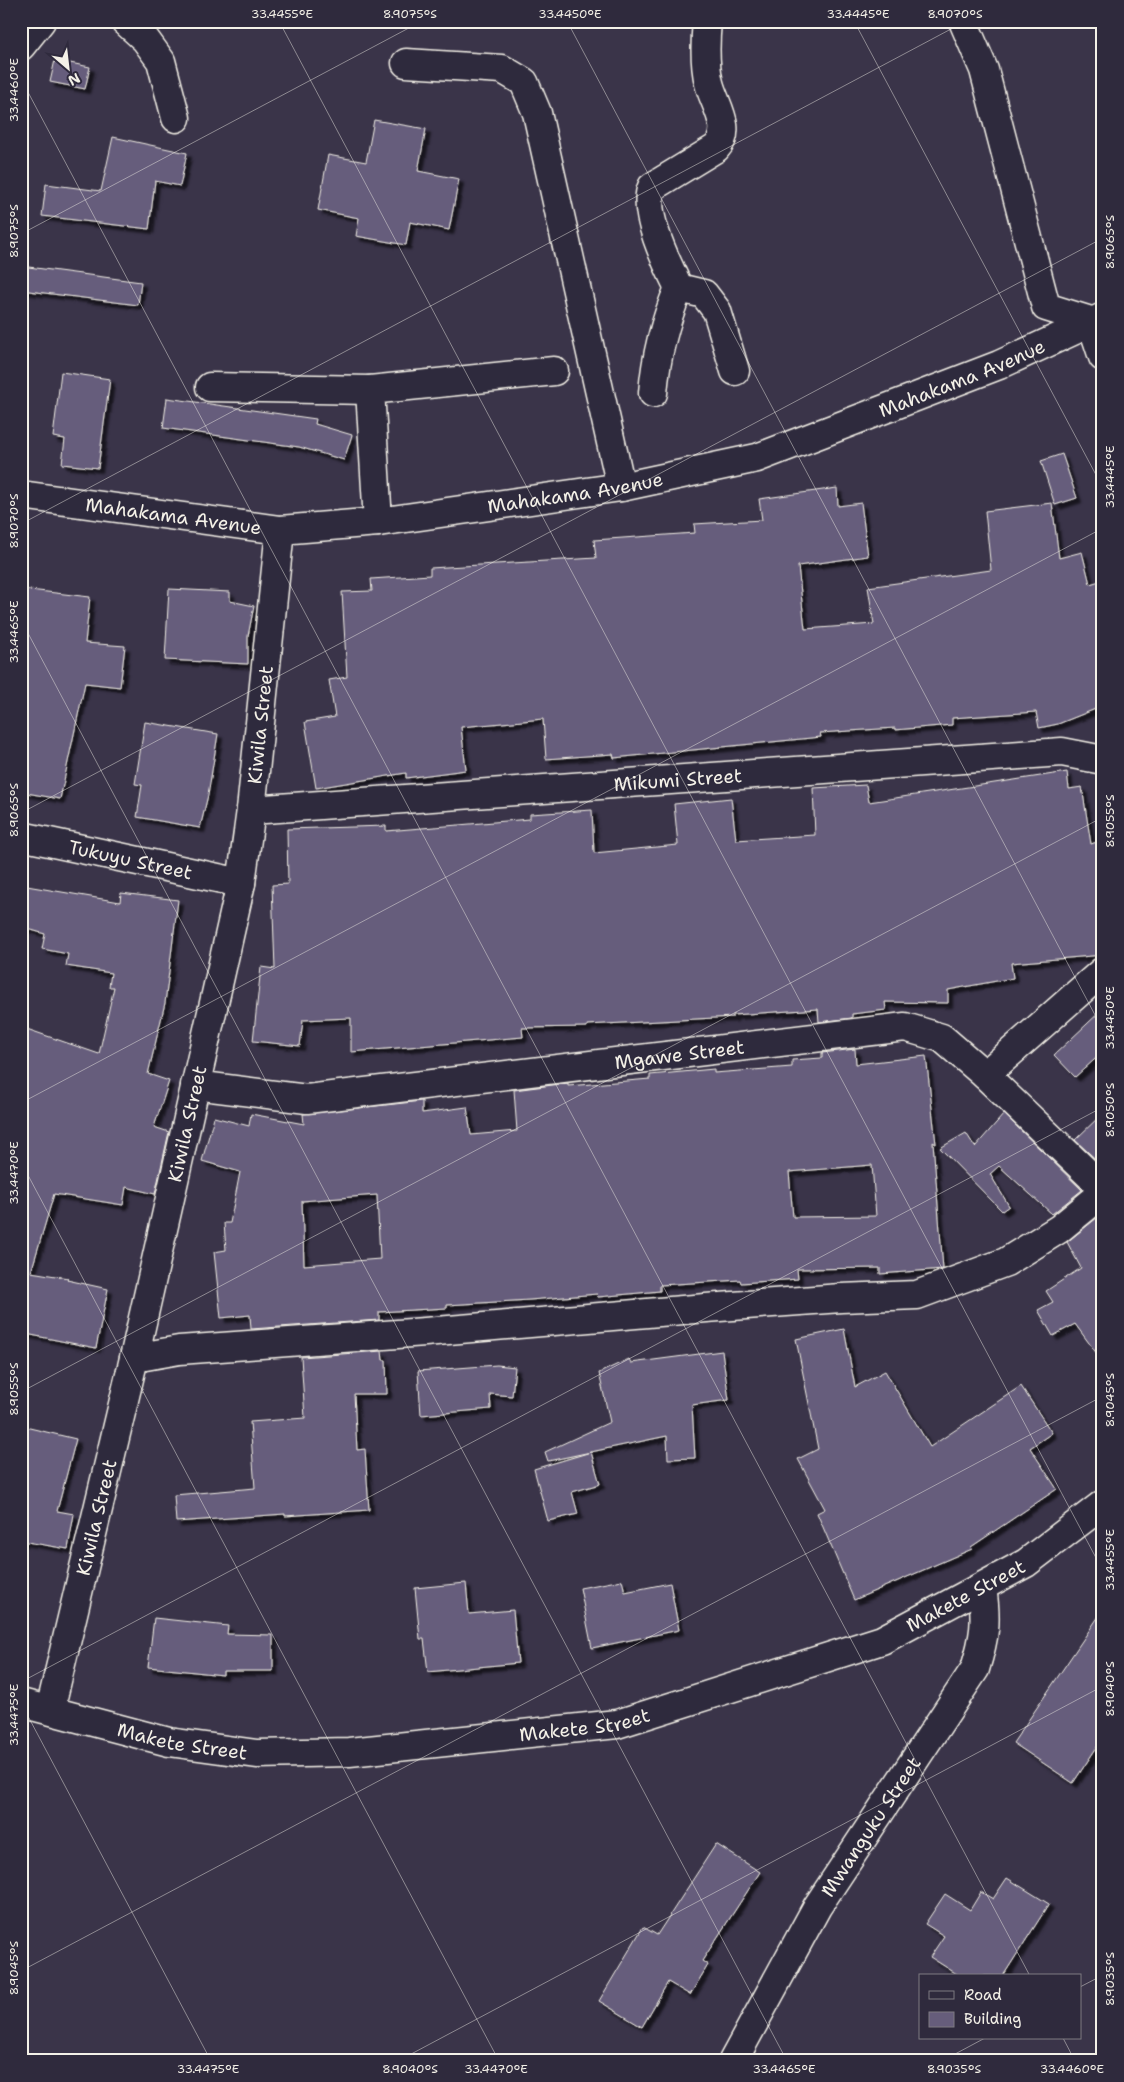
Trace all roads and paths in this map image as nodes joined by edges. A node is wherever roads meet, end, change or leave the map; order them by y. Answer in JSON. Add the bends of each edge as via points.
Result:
{"nodes":[{"id":1,"x":41,"y":21,"type":"edge"},
{"id":2,"x":125,"y":21,"type":"edge"},
{"id":3,"x":707,"y":21,"type":"edge"},
{"id":4,"x":963,"y":21,"type":"edge"},
{"id":5,"x":21,"y":46,"type":"edge"},
{"id":6,"x":406,"y":63,"type":"dead end"},
{"id":7,"x":176,"y":118,"type":"dead end"},
{"id":8,"x":679,"y":288,"type":"junction"},
{"id":9,"x":1097,"y":319,"type":"edge"},
{"id":10,"x":1103,"y":356,"type":"edge"},
{"id":11,"x":554,"y":370,"type":"dead end"},
{"id":12,"x":735,"y":371,"type":"dead end"},
{"id":13,"x":210,"y":387,"type":"dead end"},
{"id":14,"x":370,"y":390,"type":"junction"},
{"id":15,"x":653,"y":393,"type":"dead end"},
{"id":16,"x":621,"y":487,"type":"junction"},
{"id":17,"x":21,"y":495,"type":"edge"},
{"id":18,"x":378,"y":522,"type":"junction"},
{"id":19,"x":280,"y":530,"type":"junction"},
{"id":20,"x":1103,"y":760,"type":"edge"},
{"id":21,"x":251,"y":810,"type":"junction"},
{"id":22,"x":21,"y":836,"type":"edge"},
{"id":23,"x":240,"y":883,"type":"junction"},
{"id":24,"x":1103,"y":971,"type":"edge"},
{"id":25,"x":985,"y":1075,"type":"junction"},
{"id":26,"x":195,"y":1085,"type":"junction"},
{"id":27,"x":1103,"y":1188,"type":"edge"},
{"id":28,"x":1103,"y":1193,"type":"edge"},
{"id":29,"x":134,"y":1358,"type":"junction"},
{"id":30,"x":1103,"y":1504,"type":"edge"},
{"id":31,"x":982,"y":1587,"type":"junction"},
{"id":32,"x":21,"y":1703,"type":"edge"},
{"id":33,"x":50,"y":1710,"type":"junction"},
{"id":34,"x":733,"y":2061,"type":"edge"}],
"edges":[{"from":1,"to":5,"type":"street"},
{"from":2,"to":7,"type":"street","via":[[161,62]]},
{"from":3,"to":8,"type":"street","via":[[706,64],[721,116],[722,141],[716,148],[656,183],[649,192],[649,204],[662,252]]},
{"from":4,"to":9,"type":"street","via":[[984,70],[1046,307]]},
{"from":6,"to":16,"type":"street","via":[[502,69],[524,82],[537,113]]},
{"from":8,"to":12,"type":"street","via":[[704,294],[717,311]]},
{"from":8,"to":15,"type":"street","via":[[666,319],[655,362]]},
{"from":9,"to":10,"type":"street"},
{"from":9,"to":16,"type":"street","name":"Mahakama Avenue","via":[[999,365],[757,458]]},
{"from":11,"to":14,"type":"street"},
{"from":13,"to":14,"type":"street"},
{"from":14,"to":18,"type":"street"},
{"from":16,"to":18,"type":"street","name":"Mahakama Avenue"},
{"from":17,"to":19,"type":"street","name":"Mahakama Avenue"},
{"from":18,"to":19,"type":"street","name":"Mahakama Avenue"},
{"from":19,"to":21,"type":"street","name":"Kiwila Street"},
{"from":20,"to":21,"type":"street","name":"Mikumi Street","via":[[1053,752]]},
{"from":21,"to":23,"type":"street","name":"Kiwila Street"},
{"from":22,"to":23,"type":"street","name":"Tukuyu Street"},
{"from":23,"to":26,"type":"street","name":"Kiwila Street"},
{"from":24,"to":25,"type":"street"},
{"from":25,"to":26,"type":"street","name":"Mgawe Street","via":[[942,1038],[905,1027],[307,1099]]},
{"from":25,"to":27,"type":"street","name":"Mgawe Street"},
{"from":26,"to":29,"type":"street","name":"Kiwila Street"},
{"from":28,"to":29,"type":"street","via":[[1059,1229],[1006,1262],[917,1295],[706,1308],[179,1350]]},
{"from":29,"to":33,"type":"street","name":"Kiwila Street"},
{"from":30,"to":31,"type":"street","name":"Makete Street","via":[[1026,1563]]},
{"from":31,"to":33,"type":"street","name":"Makete Street","via":[[882,1640],[617,1724],[349,1752],[257,1754],[169,1742]]},
{"from":31,"to":34,"type":"street","name":"Mwanguku Street","via":[[984,1638],[975,1670],[817,1907]]},
{"from":32,"to":33,"type":"street","name":"Makete Street"}]}
